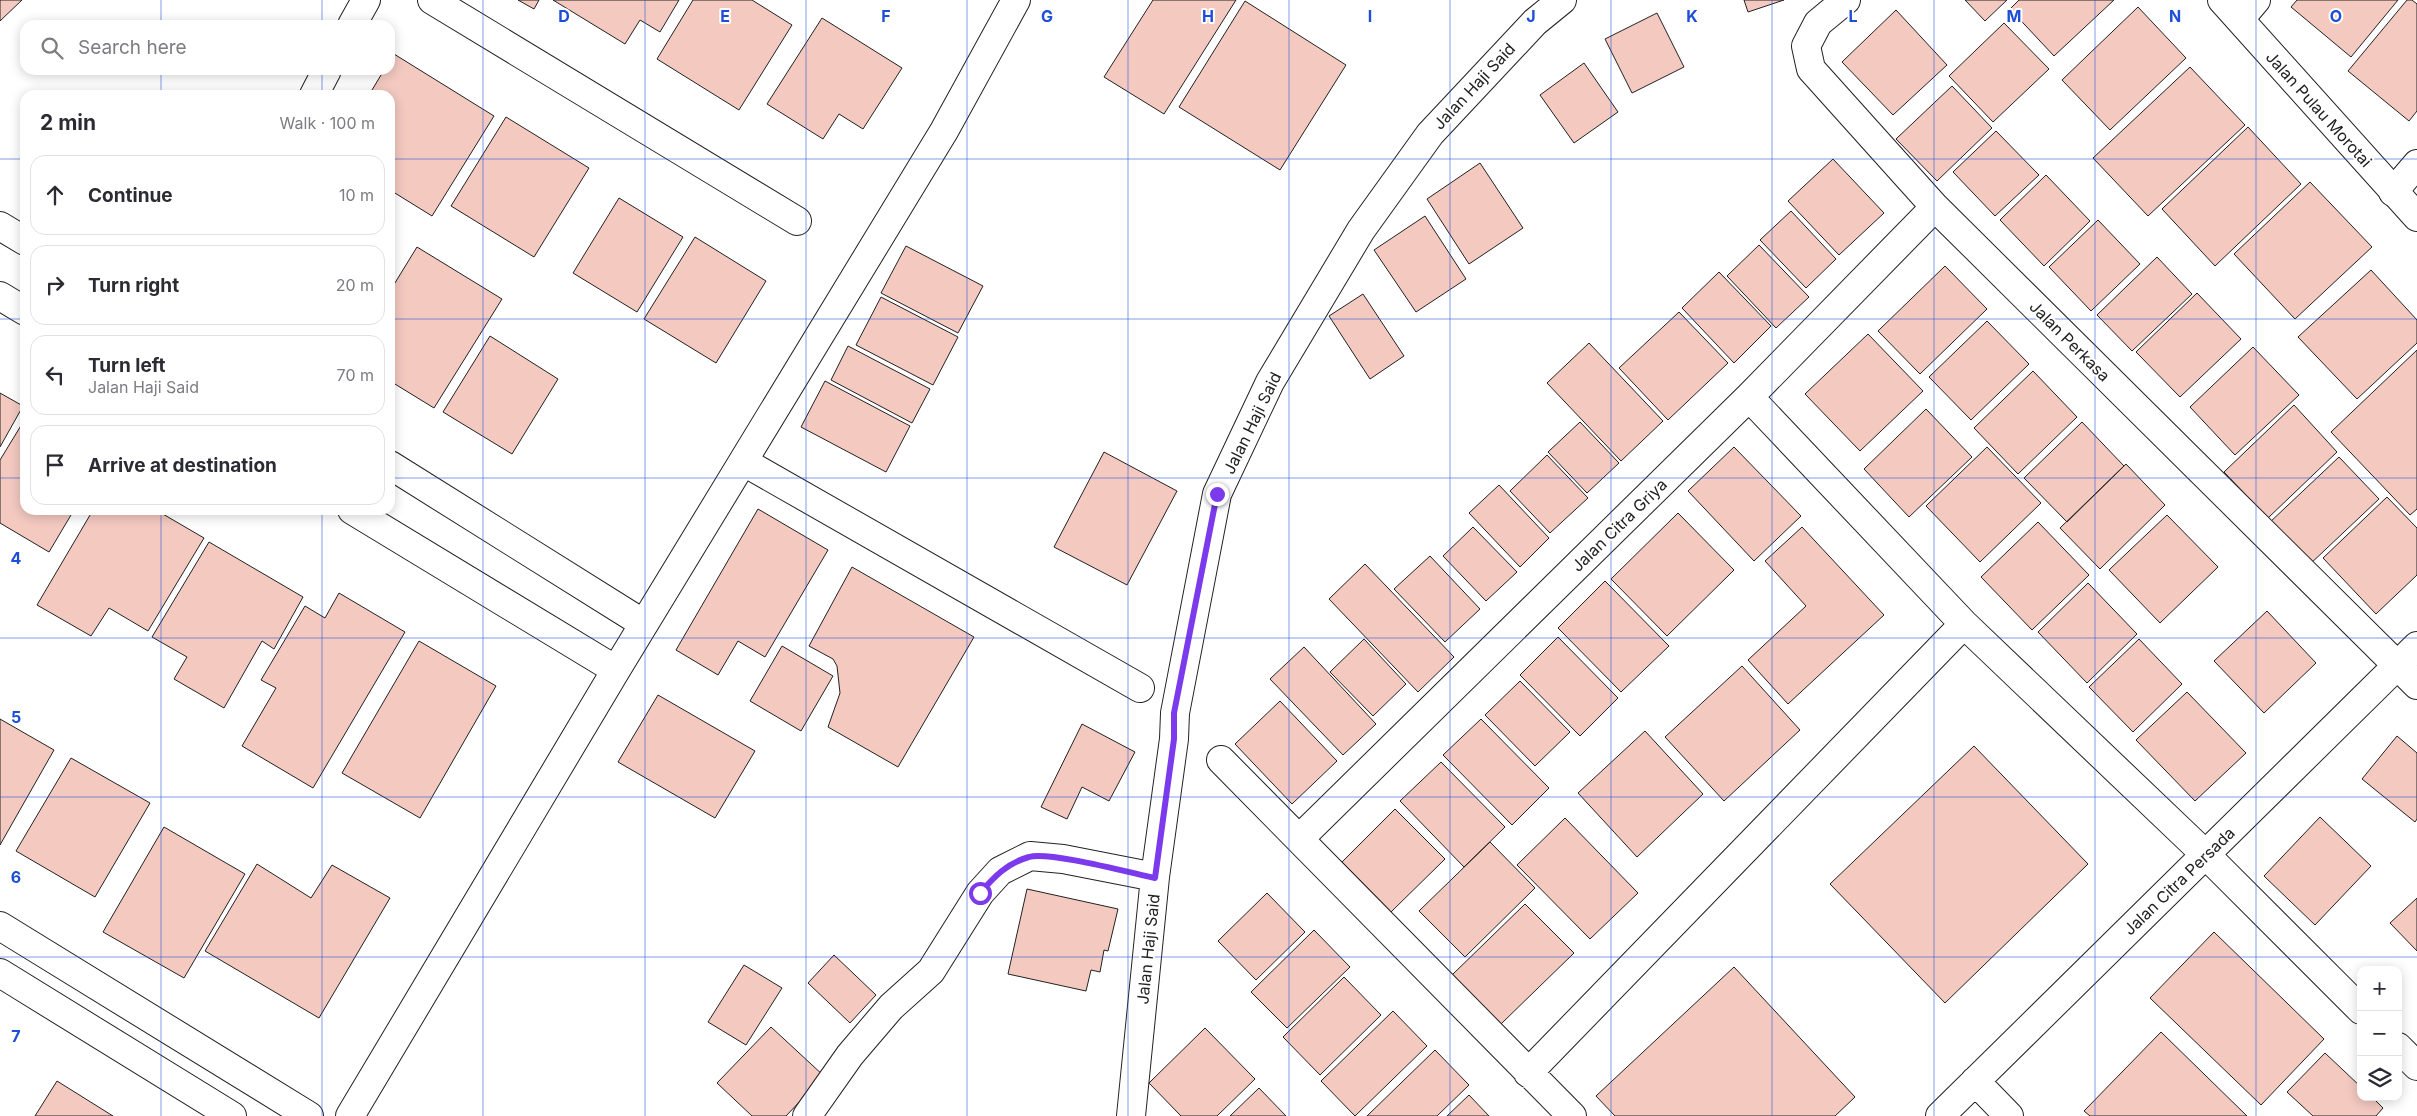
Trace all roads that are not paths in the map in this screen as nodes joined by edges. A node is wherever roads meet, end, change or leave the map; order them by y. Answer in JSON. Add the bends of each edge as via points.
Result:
{"nodes":[{"id":1,"x":366,"y":0,"type":"edge"},
{"id":2,"x":432,"y":0,"type":"edge"},
{"id":3,"x":1016,"y":0,"type":"edge"},
{"id":4,"x":1562,"y":0,"type":"edge"},
{"id":5,"x":1846,"y":0,"type":"edge"},
{"id":6,"x":2239,"y":6,"type":"edge"},
{"id":7,"x":355,"y":20,"type":"edge"},
{"id":8,"x":324,"y":75,"type":"edge"},
{"id":9,"x":317,"y":90,"type":"edge"},
{"id":10,"x":2417,"y":164,"type":"edge"},
{"id":11,"x":2394,"y":192,"type":"junction"},
{"id":12,"x":1935,"y":207,"type":"junction"},
{"id":13,"x":2417,"y":217,"type":"edge"},
{"id":14,"x":797,"y":221,"type":"dead end"},
{"id":15,"x":0,"y":226,"type":"edge"},
{"id":16,"x":20,"y":238,"type":"edge"},
{"id":17,"x":0,"y":296,"type":"edge"},
{"id":18,"x":20,"y":309,"type":"edge"},
{"id":19,"x":1749,"y":397,"type":"junction"},
{"id":20,"x":744,"y":462,"type":"junction"},
{"id":21,"x":395,"y":468,"type":"edge"},
{"id":22,"x":360,"y":515,"type":"edge"},
{"id":23,"x":644,"y":624,"type":"junction"},
{"id":24,"x":1964,"y":624,"type":"junction"},
{"id":25,"x":2417,"y":646,"type":"edge"},
{"id":26,"x":2397,"y":665,"type":"junction"},
{"id":27,"x":616,"y":670,"type":"junction"},
{"id":28,"x":2417,"y":685,"type":"edge"},
{"id":29,"x":1140,"y":688,"type":"dead end"},
{"id":30,"x":1221,"y":760,"type":"dead end"},
{"id":31,"x":1299,"y":839,"type":"junction"},
{"id":32,"x":2206,"y":855,"type":"junction"},
{"id":33,"x":1155,"y":878,"type":"junction"},
{"id":34,"x":0,"y":926,"type":"edge"},
{"id":35,"x":0,"y":973,"type":"edge"},
{"id":36,"x":2357,"y":1006,"type":"edge"},
{"id":37,"x":2402,"y":1052,"type":"edge"},
{"id":38,"x":2417,"y":1066,"type":"edge"},
{"id":39,"x":1528,"y":1073,"type":"junction"},
{"id":40,"x":1975,"y":1081,"type":"junction"},
{"id":41,"x":232,"y":1116,"type":"edge"},
{"id":42,"x":309,"y":1116,"type":"edge"},
{"id":43,"x":350,"y":1116,"type":"edge"},
{"id":44,"x":807,"y":1116,"type":"edge"},
{"id":45,"x":1131,"y":1116,"type":"edge"},
{"id":46,"x":1572,"y":1116,"type":"edge"},
{"id":47,"x":1940,"y":1116,"type":"edge"},
{"id":48,"x":2010,"y":1116,"type":"edge"}],
"edges":[{"from":1,"to":7,"type":"street"},
{"from":2,"to":14,"type":"street"},
{"from":3,"to":20,"type":"street","via":[[944,131]]},
{"from":4,"to":33,"type":"street","name":"Jalan Haji Said","via":[[1535,22],[1430,134],[1361,230],[1270,382],[1217,494],[1174,713],[1174,739]]},
{"from":5,"to":12,"type":"street","name":"Jalan Perkasa","via":[[1818,24],[1806,46],[1811,69]]},
{"from":6,"to":11,"type":"street","name":"Jalan Pulau Morotai"},
{"from":8,"to":9,"type":"street"},
{"from":10,"to":11,"type":"street"},
{"from":11,"to":13,"type":"street","name":"Jalan Pulau Morotai"},
{"from":12,"to":19,"type":"street","name":"Jalan Citra Griya"},
{"from":12,"to":26,"type":"street","name":"Jalan Perkasa"},
{"from":15,"to":16,"type":"street"},
{"from":17,"to":18,"type":"street"},
{"from":19,"to":24,"type":"street"},
{"from":19,"to":31,"type":"street","name":"Jalan Citra Griya"},
{"from":20,"to":23,"type":"street"},
{"from":20,"to":29,"type":"street"},
{"from":21,"to":23,"type":"street"},
{"from":22,"to":27,"type":"street"},
{"from":23,"to":27,"type":"street"},
{"from":24,"to":32,"type":"street"},
{"from":24,"to":39,"type":"street"},
{"from":25,"to":26,"type":"street","name":"Jalan Citra Persada"},
{"from":26,"to":28,"type":"street","name":"Jalan Perkasa"},
{"from":26,"to":32,"type":"street","name":"Jalan Citra Persada"},
{"from":27,"to":43,"type":"street"},
{"from":30,"to":31,"type":"street"},
{"from":31,"to":39,"type":"street"},
{"from":32,"to":36,"type":"street"},
{"from":32,"to":40,"type":"street","name":"Jalan Citra Persada"},
{"from":33,"to":44,"type":"street","via":[[1063,859],[1030,856],[1000,870],[980,893],[931,971],[891,1007],[850,1055]]},
{"from":33,"to":45,"type":"street","name":"Jalan Haji Said"},
{"from":34,"to":42,"type":"street"},
{"from":35,"to":41,"type":"street"},
{"from":37,"to":38,"type":"street"},
{"from":39,"to":46,"type":"street"},
{"from":40,"to":47,"type":"street","name":"Jalan Citra Persada"},
{"from":40,"to":48,"type":"street"}]}
